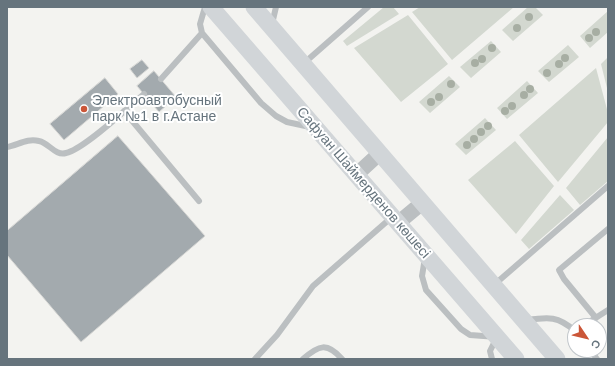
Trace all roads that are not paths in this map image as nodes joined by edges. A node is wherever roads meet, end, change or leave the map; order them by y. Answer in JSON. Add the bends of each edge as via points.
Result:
{"nodes":[{"id":1,"x":205,"y":7,"type":"edge"},
{"id":2,"x":210,"y":7,"type":"edge"},
{"id":3,"x":254,"y":7,"type":"edge"},
{"id":4,"x":276,"y":7,"type":"edge"},
{"id":5,"x":368,"y":7,"type":"edge"},
{"id":6,"x":271,"y":27,"type":"junction"},
{"id":7,"x":202,"y":33,"type":"junction"},
{"id":8,"x":303,"y":64,"type":"junction"},
{"id":9,"x":161,"y":79,"type":"dead end"},
{"id":10,"x":144,"y":94,"type":"dead end"},
{"id":11,"x":124,"y":111,"type":"junction"},
{"id":12,"x":316,"y":129,"type":"junction"},
{"id":13,"x":7,"y":147,"type":"edge"},
{"id":14,"x":380,"y":153,"type":"junction"},
{"id":15,"x":356,"y":175,"type":"junction"},
{"id":16,"x":608,"y":186,"type":"edge"},
{"id":17,"x":199,"y":201,"type":"dead end"},
{"id":18,"x":422,"y":203,"type":"junction"},
{"id":19,"x":395,"y":220,"type":"junction"},
{"id":20,"x":608,"y":229,"type":"edge"},
{"id":21,"x":425,"y":255,"type":"junction"},
{"id":22,"x":493,"y":285,"type":"junction"},
{"id":23,"x":608,"y":310,"type":"edge"},
{"id":24,"x":596,"y":318,"type":"joint"},
{"id":25,"x":524,"y":320,"type":"junction"},
{"id":26,"x":567,"y":326,"type":"edge"},
{"id":27,"x":497,"y":338,"type":"junction"},
{"id":28,"x":255,"y":359,"type":"edge"},
{"id":29,"x":303,"y":359,"type":"edge"},
{"id":30,"x":342,"y":359,"type":"edge"},
{"id":31,"x":492,"y":359,"type":"edge"},
{"id":32,"x":516,"y":359,"type":"edge"},
{"id":33,"x":557,"y":359,"type":"edge"}],
"edges":[{"from":1,"to":7,"type":"lane","via":[[200,24]]},
{"from":2,"to":12,"type":"main road","name":"Сафуан Шаймерденов көшесі"},
{"from":3,"to":6,"type":"main road"},
{"from":4,"to":6,"type":"lane"},
{"from":5,"to":8,"type":"lane"},
{"from":6,"to":8,"type":"main road"},
{"from":7,"to":9,"type":"lane"},
{"from":7,"to":12,"type":"lane","via":[[261,103],[276,116],[287,122]]},
{"from":8,"to":14,"type":"main road"},
{"from":10,"to":11,"type":"lane"},
{"from":11,"to":13,"type":"lane","via":[[82,145],[66,154],[56,152],[40,141],[24,140]]},
{"from":11,"to":17,"type":"lane"},
{"from":12,"to":15,"type":"main road","name":"Сафуан Шаймерденов көшесі"},
{"from":14,"to":15,"type":"street"},
{"from":14,"to":18,"type":"main road"},
{"from":15,"to":19,"type":"main road","name":"Сафуан Шаймерденов көшесі"},
{"from":16,"to":22,"type":"lane"},
{"from":18,"to":19,"type":"street"},
{"from":18,"to":22,"type":"main road"},
{"from":19,"to":21,"type":"main road","name":"Сафуан Шаймерденов көшесі"},
{"from":19,"to":28,"type":"lane","via":[[313,286],[277,335]]},
{"from":20,"to":24,"type":"lane","via":[[559,270]]},
{"from":21,"to":27,"type":"main road","name":"Сафуан Шаймерденов көшесі"},
{"from":21,"to":27,"type":"lane","via":[[422,276],[426,290],[431,296],[460,329],[470,335]]},
{"from":22,"to":25,"type":"main road"},
{"from":23,"to":24,"type":"lane"},
{"from":25,"to":26,"type":"lane","via":[[546,317],[557,319]]},
{"from":25,"to":33,"type":"main road"},
{"from":27,"to":31,"type":"lane","via":[[490,351]]},
{"from":27,"to":32,"type":"main road","name":"Сафуан Шаймерденов көшесі"},
{"from":29,"to":30,"type":"lane","via":[[315,349],[324,348],[334,350]]}]}
